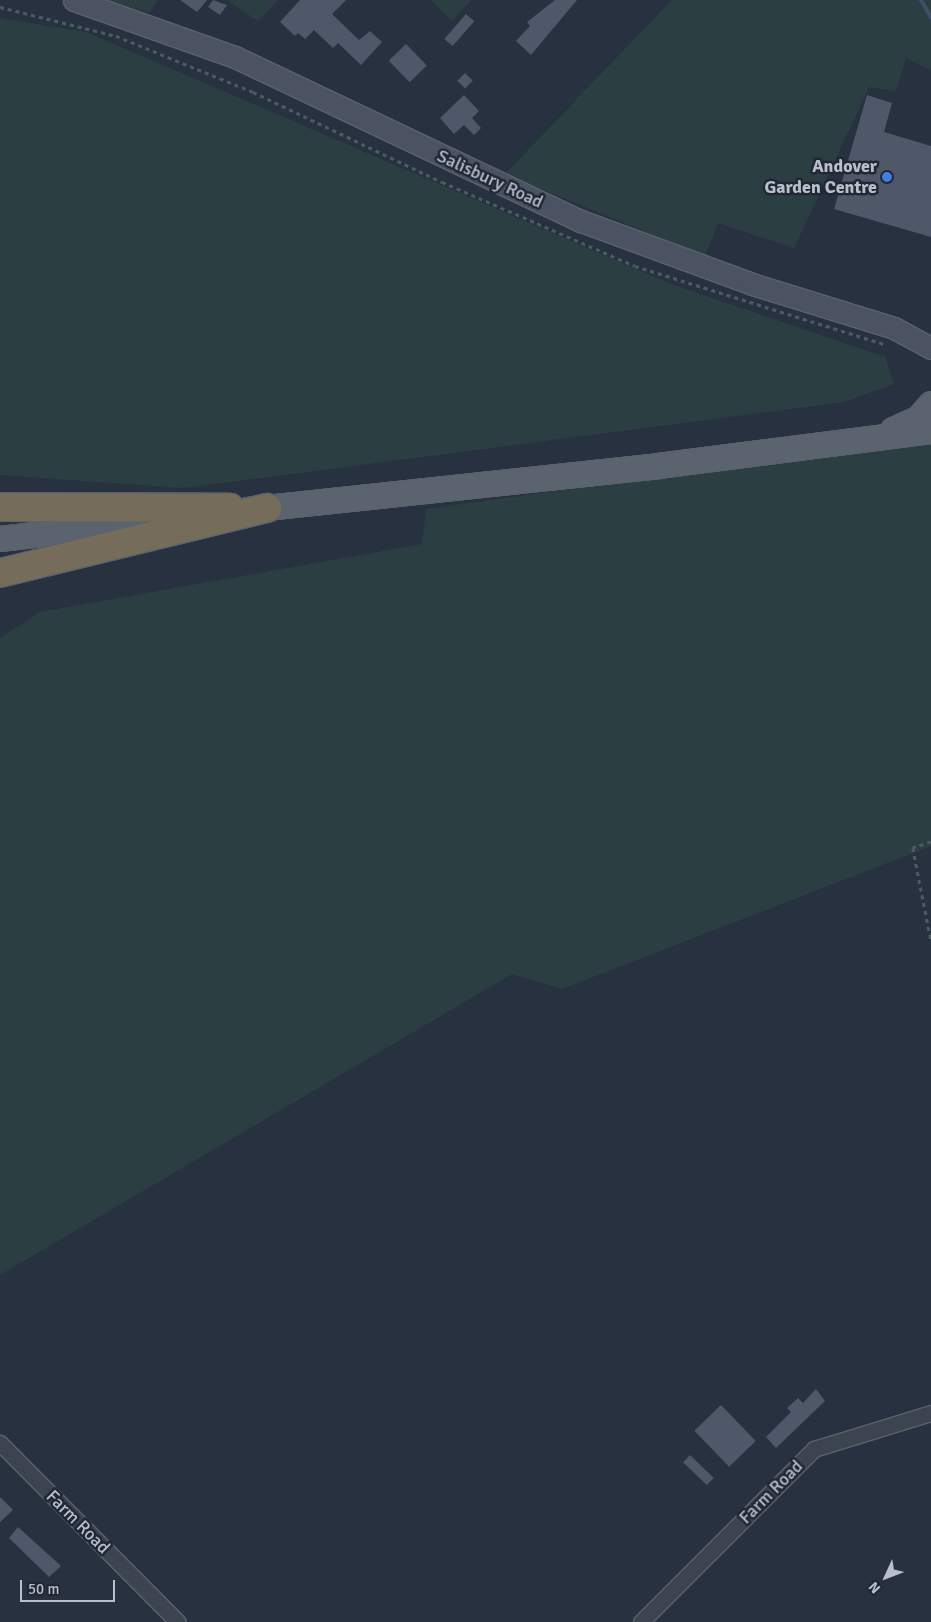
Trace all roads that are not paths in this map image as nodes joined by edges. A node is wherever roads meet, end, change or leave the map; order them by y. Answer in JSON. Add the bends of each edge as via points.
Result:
{"nodes":[{"id":1,"x":74,"y":0,"type":"edge"},
{"id":2,"x":917,"y":340,"type":"edge"},
{"id":3,"x":931,"y":365,"type":"edge"},
{"id":4,"x":931,"y":404,"type":"edge"},
{"id":5,"x":931,"y":431,"type":"edge"},
{"id":6,"x":868,"y":439,"type":"junction"},
{"id":7,"x":0,"y":507,"type":"edge"},
{"id":8,"x":267,"y":508,"type":"junction"},
{"id":9,"x":0,"y":540,"type":"edge"},
{"id":10,"x":0,"y":573,"type":"edge"},
{"id":11,"x":931,"y":1413,"type":"edge"},
{"id":12,"x":0,"y":1443,"type":"edge"},
{"id":13,"x":178,"y":1622,"type":"edge"},
{"id":14,"x":641,"y":1622,"type":"edge"}],
"edges":[{"from":1,"to":2,"type":"street","name":"Salisbury Road","via":[[235,57],[581,221]]},
{"from":2,"to":3,"type":"street"},
{"from":4,"to":6,"type":"main road","via":[[909,424]]},
{"from":5,"to":6,"type":"main road"},
{"from":6,"to":8,"type":"main road"},
{"from":7,"to":8,"type":"highway"},
{"from":8,"to":9,"type":"main road"},
{"from":8,"to":10,"type":"highway"},
{"from":11,"to":14,"type":"street","name":"Farm Road","via":[[814,1449]]},
{"from":12,"to":13,"type":"street","name":"Farm Road"}]}
